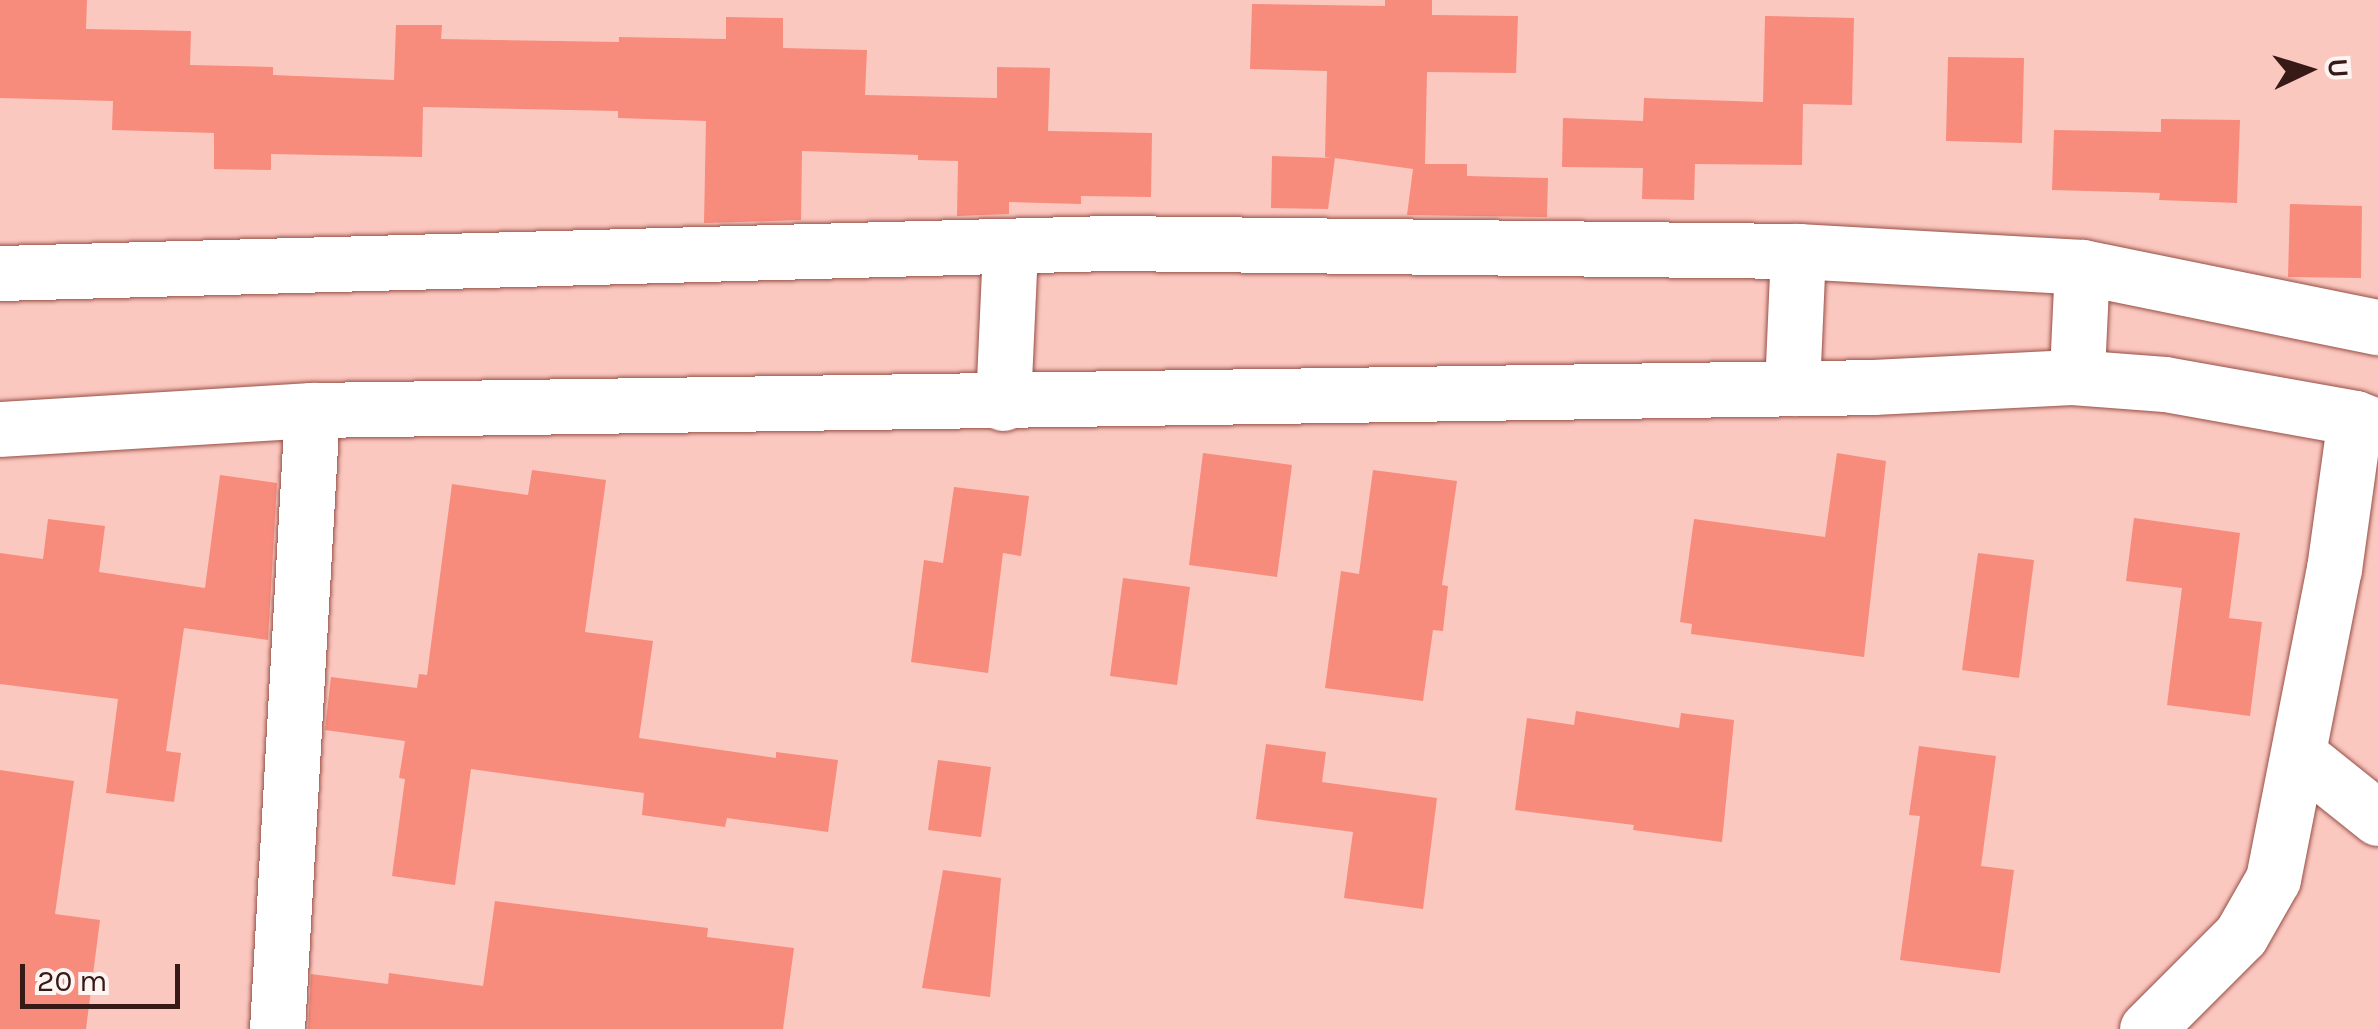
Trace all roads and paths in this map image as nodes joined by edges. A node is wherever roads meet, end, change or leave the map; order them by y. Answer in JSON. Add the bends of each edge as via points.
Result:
{"nodes":[{"id":1,"x":1798,"y":267,"type":"junction"},
{"id":2,"x":1009,"y":270,"type":"junction"},
{"id":3,"x":0,"y":273,"type":"edge"},
{"id":4,"x":2082,"y":284,"type":"junction"},
{"id":5,"x":2378,"y":328,"type":"edge"},
{"id":6,"x":2074,"y":375,"type":"junction"},
{"id":7,"x":1791,"y":382,"type":"junction"},
{"id":8,"x":1004,"y":394,"type":"junction"},
{"id":9,"x":312,"y":410,"type":"junction"},
{"id":10,"x":2367,"y":422,"type":"edge"},
{"id":11,"x":0,"y":429,"type":"edge"},
{"id":12,"x":2299,"y":755,"type":"junction"},
{"id":13,"x":2378,"y":818,"type":"edge"},
{"id":14,"x":277,"y":1029,"type":"edge"},
{"id":15,"x":2147,"y":1029,"type":"edge"}],
"edges":[{"from":1,"to":2,"type":"street","via":[[1131,243]]},
{"from":1,"to":4,"type":"street"},
{"from":1,"to":7,"type":"street"},
{"from":2,"to":3,"type":"street","via":[[408,259]]},
{"from":2,"to":8,"type":"street"},
{"from":4,"to":5,"type":"street"},
{"from":4,"to":6,"type":"street"},
{"from":6,"to":7,"type":"street"},
{"from":6,"to":10,"type":"street","via":[[2165,384]]},
{"from":7,"to":8,"type":"street"},
{"from":8,"to":9,"type":"street"},
{"from":9,"to":11,"type":"street"},
{"from":9,"to":14,"type":"street"},
{"from":10,"to":12,"type":"street"},
{"from":12,"to":13,"type":"street"},
{"from":12,"to":15,"type":"street","via":[[2273,879],[2258,912]]}]}
